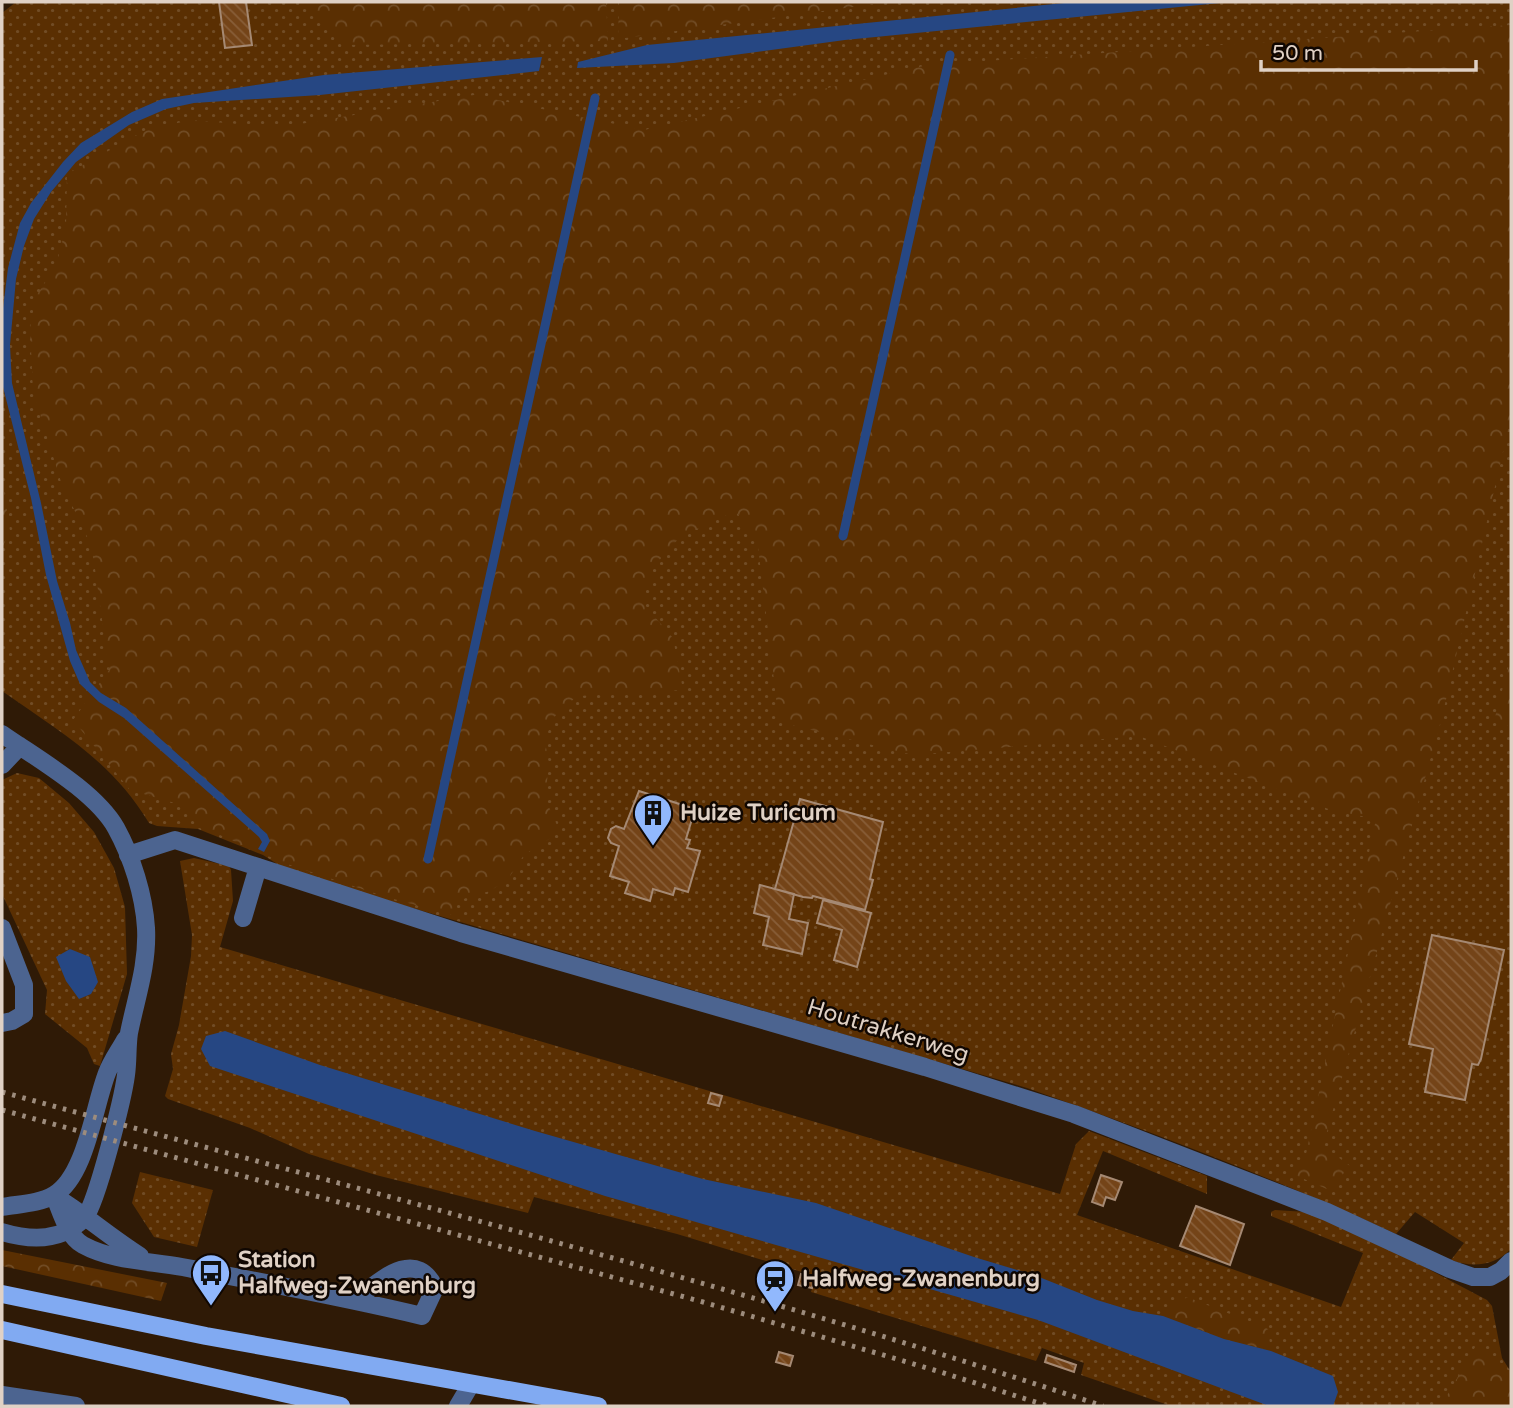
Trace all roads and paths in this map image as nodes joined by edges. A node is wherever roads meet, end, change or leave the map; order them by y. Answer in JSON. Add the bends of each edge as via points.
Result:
{"nodes":[{"id":1,"x":2,"y":734,"type":"edge"},
{"id":2,"x":20,"y":746,"type":"junction"},
{"id":3,"x":2,"y":765,"type":"edge"},
{"id":4,"x":128,"y":855,"type":"junction"},
{"id":5,"x":258,"y":867,"type":"junction"},
{"id":6,"x":243,"y":918,"type":"dead end"},
{"id":7,"x":2,"y":929,"type":"edge"},
{"id":8,"x":2,"y":1023,"type":"edge"},
{"id":9,"x":129,"y":1034,"type":"junction"},
{"id":10,"x":54,"y":1195,"type":"junction"},
{"id":11,"x":2,"y":1208,"type":"edge"},
{"id":12,"x":86,"y":1215,"type":"junction"},
{"id":13,"x":70,"y":1230,"type":"junction"},
{"id":14,"x":2,"y":1232,"type":"edge"},
{"id":15,"x":146,"y":1260,"type":"junction"},
{"id":16,"x":1511,"y":1261,"type":"edge"},
{"id":17,"x":2,"y":1294,"type":"edge"},
{"id":18,"x":355,"y":1300,"type":"junction"},
{"id":19,"x":2,"y":1330,"type":"edge"},
{"id":20,"x":471,"y":1384,"type":"junction"},
{"id":21,"x":2,"y":1395,"type":"edge"},
{"id":22,"x":76,"y":1406,"type":"edge"},
{"id":23,"x":341,"y":1406,"type":"edge"},
{"id":24,"x":458,"y":1406,"type":"edge"},
{"id":25,"x":474,"y":1406,"type":"edge"},
{"id":26,"x":598,"y":1406,"type":"edge"}],
"edges":[{"from":1,"to":2,"type":"street"},
{"from":2,"to":3,"type":"street"},
{"from":2,"to":4,"type":"street","via":[[88,795],[115,826]]},
{"from":4,"to":5,"type":"street","name":"Houtrakkerweg","via":[[175,840]]},
{"from":4,"to":9,"type":"street","via":[[144,909],[146,951]]},
{"from":5,"to":6,"type":"street"},
{"from":5,"to":16,"type":"street","name":"Houtrakkerweg","via":[[461,933],[1074,1114],[1328,1212],[1473,1277],[1490,1278]]},
{"from":7,"to":8,"type":"street","via":[[24,985],[23,1014]]},
{"from":9,"to":10,"type":"street","via":[[107,1072],[78,1164]]},
{"from":9,"to":12,"type":"street","via":[[126,1077],[96,1194]]},
{"from":10,"to":11,"type":"street"},
{"from":10,"to":12,"type":"street"},
{"from":10,"to":13,"type":"street"},
{"from":12,"to":13,"type":"street"},
{"from":12,"to":15,"type":"street"},
{"from":13,"to":14,"type":"street","via":[[32,1239]]},
{"from":13,"to":15,"type":"street","via":[[80,1243],[103,1254]]},
{"from":15,"to":18,"type":"street"},
{"from":17,"to":20,"type":"main road"},
{"from":18,"to":18,"type":"street","via":[[394,1272],[418,1268],[435,1287],[422,1316]]},
{"from":19,"to":23,"type":"main road"},
{"from":20,"to":24,"type":"street"},
{"from":20,"to":25,"type":"street"},
{"from":20,"to":26,"type":"main road"},
{"from":21,"to":22,"type":"street"}]}
